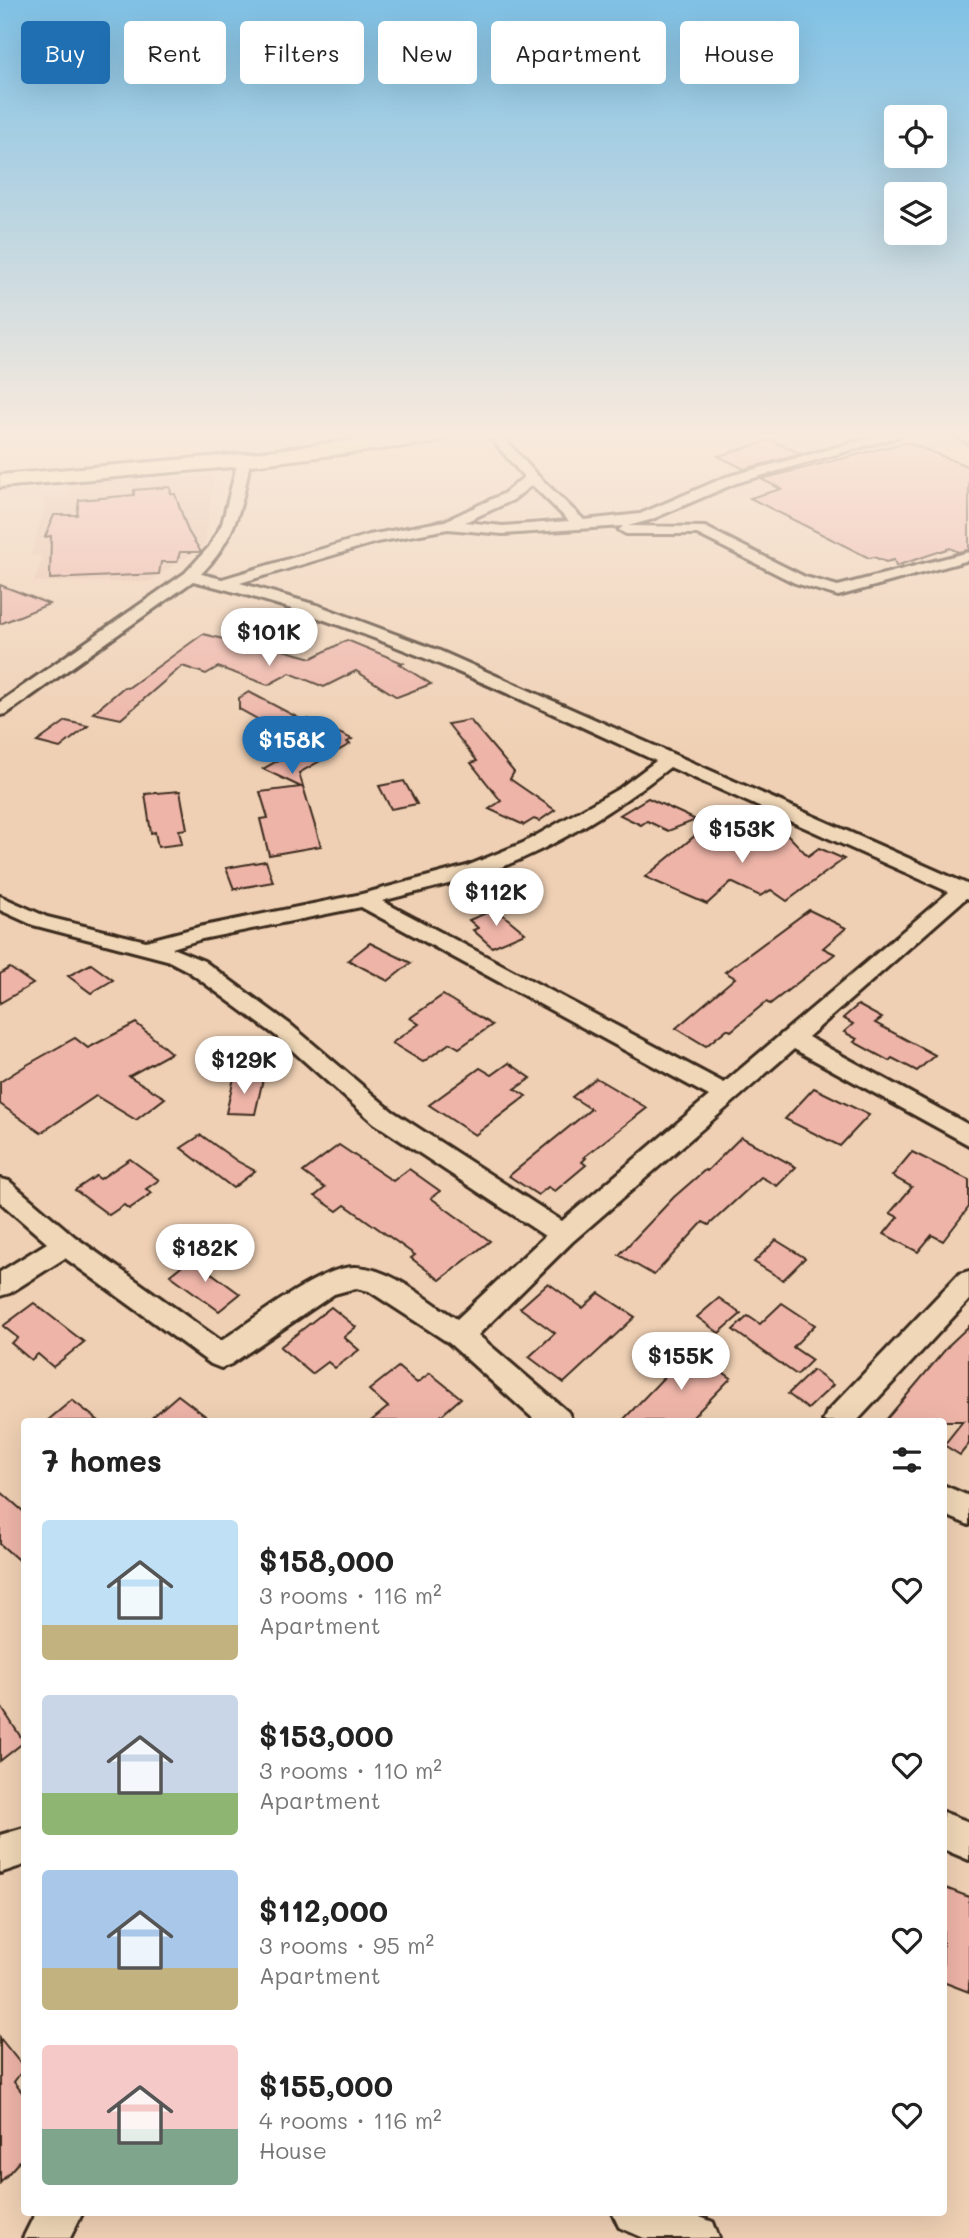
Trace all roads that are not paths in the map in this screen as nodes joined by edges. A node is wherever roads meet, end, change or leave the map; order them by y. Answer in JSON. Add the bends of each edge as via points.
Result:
{"nodes":[{"id":1,"x":222,"y":540,"type":"edge"},
{"id":2,"x":366,"y":540,"type":"edge"},
{"id":3,"x":721,"y":540,"type":"edge"},
{"id":4,"x":969,"y":556,"type":"edge"},
{"id":5,"x":190,"y":576,"type":"junction"},
{"id":6,"x":225,"y":583,"type":"junction"},
{"id":7,"x":0,"y":710,"type":"edge"},
{"id":8,"x":669,"y":759,"type":"junction"},
{"id":9,"x":966,"y":892,"type":"edge"},
{"id":10,"x":364,"y":900,"type":"junction"},
{"id":11,"x":0,"y":902,"type":"edge"},
{"id":12,"x":150,"y":947,"type":"junction"},
{"id":13,"x":794,"y":1039,"type":"junction"},
{"id":14,"x":727,"y":1095,"type":"junction"},
{"id":15,"x":969,"y":1136,"type":"edge"},
{"id":16,"x":0,"y":1188,"type":"edge"},
{"id":17,"x":563,"y":1235,"type":"junction"},
{"id":18,"x":66,"y":1244,"type":"junction"},
{"id":19,"x":969,"y":1282,"type":"edge"},
{"id":20,"x":0,"y":1285,"type":"edge"},
{"id":21,"x":459,"y":1335,"type":"junction"},
{"id":22,"x":554,"y":1418,"type":"edge"},
{"id":23,"x":841,"y":1418,"type":"edge"},
{"id":24,"x":947,"y":1501,"type":"edge"},
{"id":25,"x":969,"y":1511,"type":"edge"},
{"id":26,"x":947,"y":1832,"type":"edge"},
{"id":27,"x":969,"y":1841,"type":"edge"},
{"id":28,"x":21,"y":1848,"type":"edge"},
{"id":29,"x":0,"y":1854,"type":"edge"},
{"id":30,"x":59,"y":2216,"type":"edge"},
{"id":31,"x":644,"y":2216,"type":"edge"},
{"id":32,"x":45,"y":2238,"type":"edge"},
{"id":33,"x":697,"y":2238,"type":"edge"}],
"edges":[{"from":1,"to":5,"type":"street"},
{"from":2,"to":6,"type":"street"},
{"from":3,"to":4,"type":"street","via":[[789,575],[838,591]]},
{"from":5,"to":6,"type":"street"},
{"from":5,"to":7,"type":"street"},
{"from":6,"to":8,"type":"street","via":[[307,606],[429,652]]},
{"from":8,"to":9,"type":"street"},
{"from":8,"to":10,"type":"street","via":[[627,792],[530,847],[446,879]]},
{"from":9,"to":13,"type":"street"},
{"from":10,"to":12,"type":"street"},
{"from":10,"to":14,"type":"street"},
{"from":11,"to":12,"type":"street","via":[[40,921]]},
{"from":12,"to":17,"type":"street","via":[[196,966],[283,1030],[383,1118]]},
{"from":13,"to":14,"type":"street"},
{"from":13,"to":15,"type":"street"},
{"from":14,"to":17,"type":"street"},
{"from":16,"to":18,"type":"street"},
{"from":17,"to":21,"type":"street"},
{"from":18,"to":20,"type":"street"},
{"from":18,"to":21,"type":"street","via":[[222,1356],[325,1286],[356,1278],[377,1283]]},
{"from":19,"to":23,"type":"street"},
{"from":21,"to":22,"type":"street"},
{"from":24,"to":25,"type":"street"},
{"from":26,"to":27,"type":"street"},
{"from":28,"to":29,"type":"street"},
{"from":30,"to":32,"type":"street"},
{"from":31,"to":33,"type":"street"}]}
